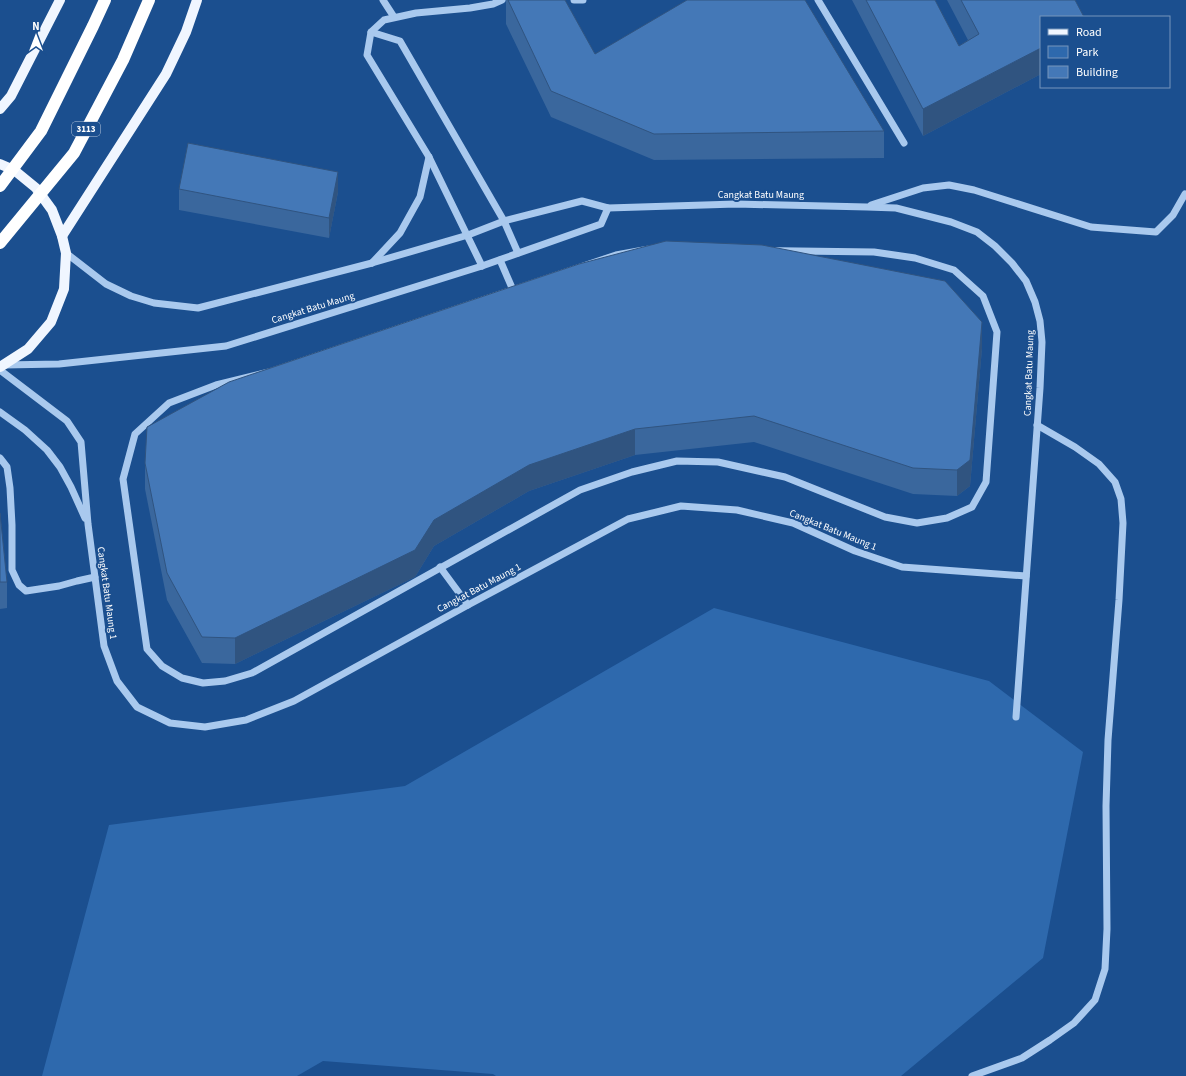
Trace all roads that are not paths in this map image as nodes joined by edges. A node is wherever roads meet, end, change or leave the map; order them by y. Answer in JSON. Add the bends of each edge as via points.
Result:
{"nodes":[{"id":1,"x":60,"y":0,"type":"edge"},
{"id":2,"x":105,"y":0,"type":"edge"},
{"id":3,"x":149,"y":0,"type":"edge"},
{"id":4,"x":197,"y":0,"type":"edge"},
{"id":5,"x":383,"y":0,"type":"edge"},
{"id":6,"x":502,"y":0,"type":"edge"},
{"id":7,"x":574,"y":0,"type":"edge"},
{"id":8,"x":583,"y":0,"type":"edge"},
{"id":9,"x":818,"y":0,"type":"edge"},
{"id":10,"x":394,"y":17,"type":"junction"},
{"id":11,"x":371,"y":32,"type":"junction"},
{"id":12,"x":0,"y":109,"type":"edge"},
{"id":13,"x":904,"y":143,"type":"dead end"},
{"id":14,"x":429,"y":157,"type":"junction"},
{"id":15,"x":0,"y":164,"type":"edge"},
{"id":16,"x":0,"y":186,"type":"edge"},
{"id":17,"x":1185,"y":194,"type":"dead end"},
{"id":18,"x":867,"y":207,"type":"junction"},
{"id":19,"x":608,"y":208,"type":"junction"},
{"id":20,"x":504,"y":222,"type":"junction"},
{"id":21,"x":468,"y":235,"type":"junction"},
{"id":22,"x":62,"y":236,"type":"junction"},
{"id":23,"x":0,"y":243,"type":"edge"},
{"id":24,"x":66,"y":253,"type":"junction"},
{"id":25,"x":518,"y":253,"type":"junction"},
{"id":26,"x":500,"y":260,"type":"junction"},
{"id":27,"x":372,"y":263,"type":"junction"},
{"id":28,"x":482,"y":266,"type":"junction"},
{"id":29,"x":513,"y":290,"type":"junction"},
{"id":30,"x":1,"y":367,"type":"edge"},
{"id":31,"x":0,"y":412,"type":"edge"},
{"id":32,"x":1037,"y":425,"type":"junction"},
{"id":33,"x":0,"y":458,"type":"edge"},
{"id":34,"x":88,"y":524,"type":"junction"},
{"id":35,"x":440,"y":567,"type":"junction"},
{"id":36,"x":1026,"y":576,"type":"junction"},
{"id":37,"x":95,"y":577,"type":"junction"},
{"id":38,"x":468,"y":605,"type":"junction"},
{"id":39,"x":1016,"y":717,"type":"dead end"},
{"id":40,"x":972,"y":1076,"type":"edge"}],
"edges":[{"from":1,"to":12,"type":"main road","via":[[11,96]]},
{"from":2,"to":16,"type":"highway","bridge":true,"via":[[41,131]]},
{"from":3,"to":23,"type":"highway","number":"3113","bridge":true,"via":[[122,60],[74,153]]},
{"from":4,"to":22,"type":"main road","via":[[186,32],[166,74]]},
{"from":5,"to":10,"type":"street"},
{"from":6,"to":10,"type":"street","via":[[470,8]]},
{"from":7,"to":8,"type":"street"},
{"from":9,"to":13,"type":"street"},
{"from":10,"to":11,"type":"street","via":[[384,20]]},
{"from":11,"to":14,"type":"street","via":[[368,55]]},
{"from":11,"to":20,"type":"street","via":[[400,41]]},
{"from":14,"to":21,"type":"street"},
{"from":14,"to":27,"type":"street","via":[[420,197],[400,233]]},
{"from":15,"to":22,"type":"main road","via":[[14,170],[36,188],[52,210]]},
{"from":17,"to":18,"type":"street","via":[[1173,215],[1156,232],[1091,227],[974,190],[948,185],[923,188]]},
{"from":18,"to":19,"type":"street","name":"Cangkat Batu Maung","via":[[736,204]]},
{"from":18,"to":32,"type":"street","name":"Cangkat Batu Maung","via":[[896,208],[958,224],[978,232],[1012,263],[1026,281],[1040,321],[1042,342]]},
{"from":19,"to":20,"type":"street","name":"Cangkat Batu Maung","via":[[582,201]]},
{"from":19,"to":25,"type":"street","name":"Cangkat Batu Maung","via":[[601,224]]},
{"from":20,"to":21,"type":"street","name":"Cangkat Batu Maung"},
{"from":20,"to":25,"type":"street"},
{"from":21,"to":27,"type":"street","name":"Cangkat Batu Maung"},
{"from":21,"to":28,"type":"street"},
{"from":22,"to":24,"type":"main road"},
{"from":24,"to":27,"type":"street","name":"Cangkat Batu Maung","via":[[106,284],[131,296],[154,303],[198,308]]},
{"from":24,"to":30,"type":"main road","via":[[64,289],[51,322],[28,349]]},
{"from":25,"to":26,"type":"street","name":"Cangkat Batu Maung"},
{"from":26,"to":28,"type":"street","name":"Cangkat Batu Maung"},
{"from":26,"to":29,"type":"street"},
{"from":28,"to":30,"type":"street","name":"Cangkat Batu Maung","via":[[226,346],[59,364]]},
{"from":29,"to":35,"type":"street","via":[[487,303],[270,372],[216,385],[169,403],[135,434],[123,479],[147,649],[162,666],[182,678],[203,683],[225,681],[252,673]]},
{"from":29,"to":35,"type":"street","via":[[536,286],[616,255],[649,249],[874,252],[915,258],[954,270],[983,296],[997,332],[986,482],[972,507],[947,518],[917,523],[885,517],[785,477],[718,462],[677,461],[632,472],[580,490]]},
{"from":30,"to":34,"type":"street","name":"Cangkat Batu Maung 1","via":[[67,421],[81,442]]},
{"from":31,"to":34,"type":"street","name":"Cangkat Batu Maung 1","via":[[47,450],[60,467]]},
{"from":32,"to":36,"type":"street","name":"Cangkat Batu Maung"},
{"from":32,"to":40,"type":"street","via":[[1076,447],[1099,464],[1115,482],[1121,499],[1123,523],[1119,600],[1108,740],[1105,969],[1095,1000],[1074,1022],[1022,1058]]},
{"from":33,"to":37,"type":"street","via":[[7,467],[12,525],[12,570],[19,585],[26,591]]},
{"from":34,"to":37,"type":"street","name":"Cangkat Batu Maung 1"},
{"from":35,"to":38,"type":"street"},
{"from":36,"to":38,"type":"street","name":"Cangkat Batu Maung 1","via":[[902,566],[855,551],[794,523],[737,510],[681,506],[628,518]]},
{"from":36,"to":39,"type":"street","name":"Cangkat Batu Maung"},
{"from":37,"to":38,"type":"street","name":"Cangkat Batu Maung 1","via":[[104,646],[117,681],[137,707],[170,723],[205,727],[246,720],[294,701]]}]}
